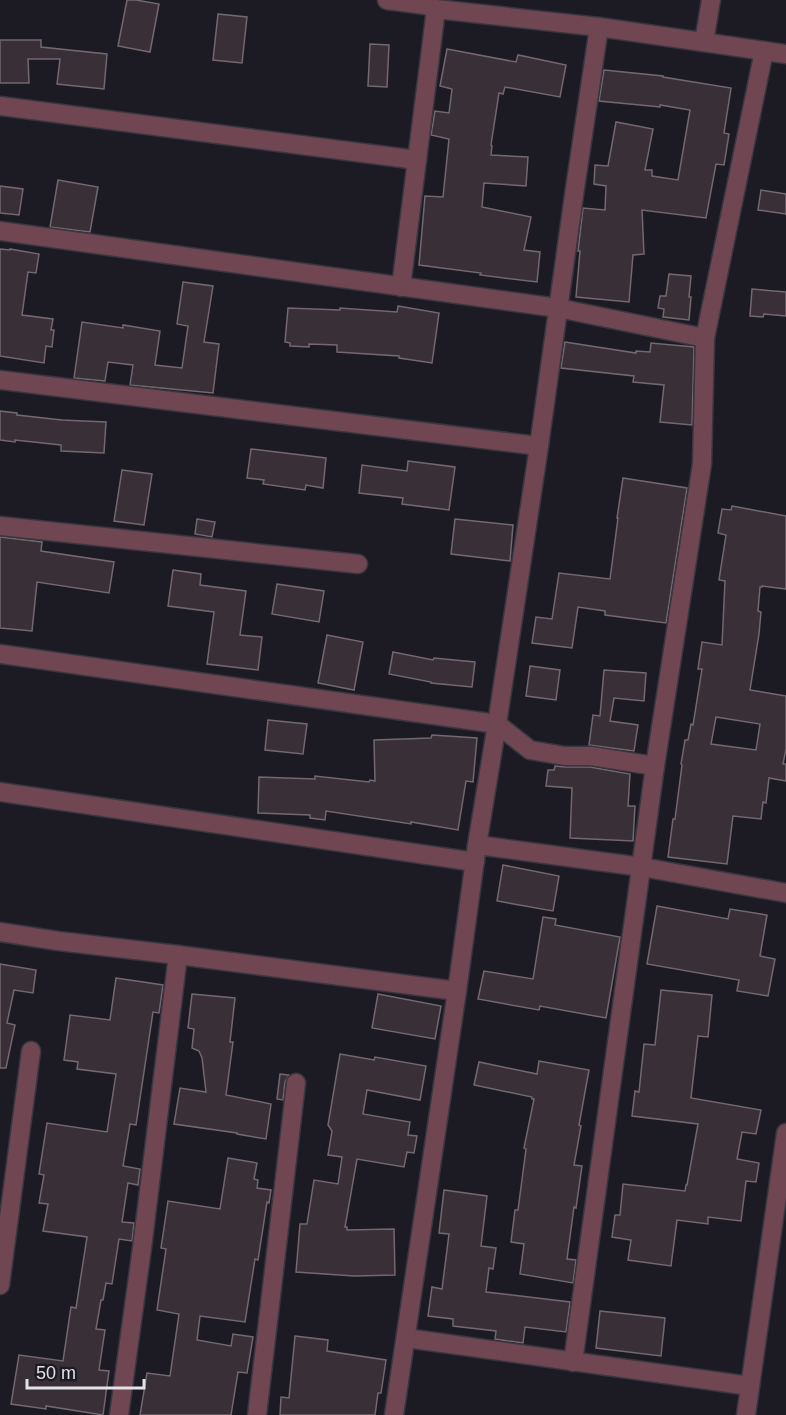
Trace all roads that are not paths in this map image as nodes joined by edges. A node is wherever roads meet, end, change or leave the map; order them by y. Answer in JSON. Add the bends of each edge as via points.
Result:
{"nodes":[{"id":1,"x":387,"y":0,"type":"edge"},
{"id":2,"x":711,"y":0,"type":"edge"},
{"id":3,"x":429,"y":5,"type":"edge"},
{"id":4,"x":599,"y":27,"type":"junction"},
{"id":5,"x":704,"y":42,"type":"junction"},
{"id":6,"x":764,"y":51,"type":"junction"},
{"id":7,"x":786,"y":54,"type":"edge"},
{"id":8,"x":0,"y":105,"type":"edge"},
{"id":9,"x":417,"y":160,"type":"junction"},
{"id":10,"x":0,"y":231,"type":"edge"},
{"id":11,"x":401,"y":286,"type":"junction"},
{"id":12,"x":558,"y":308,"type":"junction"},
{"id":13,"x":705,"y":338,"type":"junction"},
{"id":14,"x":0,"y":381,"type":"edge"},
{"id":15,"x":539,"y":446,"type":"junction"},
{"id":16,"x":0,"y":526,"type":"edge"},
{"id":17,"x":358,"y":564,"type":"dead end"},
{"id":18,"x":0,"y":654,"type":"edge"},
{"id":19,"x":497,"y":724,"type":"junction"},
{"id":20,"x":655,"y":766,"type":"junction"},
{"id":21,"x":0,"y":792,"type":"edge"},
{"id":22,"x":476,"y":853,"type":"junction"},
{"id":23,"x":642,"y":867,"type":"junction"},
{"id":24,"x":786,"y":893,"type":"edge"},
{"id":25,"x":0,"y":932,"type":"edge"},
{"id":26,"x":178,"y":955,"type":"junction"},
{"id":27,"x":457,"y":991,"type":"junction"},
{"id":28,"x":31,"y":1051,"type":"dead end"},
{"id":29,"x":296,"y":1083,"type":"dead end"},
{"id":30,"x":786,"y":1133,"type":"edge"},
{"id":31,"x":0,"y":1285,"type":"edge"},
{"id":32,"x":406,"y":1338,"type":"junction"},
{"id":33,"x":573,"y":1362,"type":"junction"},
{"id":34,"x":750,"y":1386,"type":"junction"},
{"id":35,"x":119,"y":1415,"type":"edge"},
{"id":36,"x":257,"y":1415,"type":"edge"},
{"id":37,"x":394,"y":1415,"type":"edge"},
{"id":38,"x":746,"y":1415,"type":"edge"}],
"edges":[{"from":1,"to":3,"type":"street"},
{"from":2,"to":5,"type":"street"},
{"from":3,"to":4,"type":"street"},
{"from":3,"to":9,"type":"street"},
{"from":4,"to":5,"type":"street"},
{"from":4,"to":12,"type":"street"},
{"from":5,"to":6,"type":"street"},
{"from":6,"to":7,"type":"street"},
{"from":6,"to":13,"type":"street"},
{"from":8,"to":9,"type":"street"},
{"from":9,"to":11,"type":"street"},
{"from":10,"to":11,"type":"street"},
{"from":11,"to":12,"type":"street"},
{"from":12,"to":13,"type":"street"},
{"from":12,"to":15,"type":"street"},
{"from":13,"to":20,"type":"street","via":[[702,464]]},
{"from":14,"to":15,"type":"street"},
{"from":15,"to":19,"type":"street"},
{"from":16,"to":17,"type":"street"},
{"from":18,"to":19,"type":"street"},
{"from":19,"to":20,"type":"street","via":[[530,750]]},
{"from":19,"to":22,"type":"street"},
{"from":20,"to":23,"type":"street"},
{"from":21,"to":22,"type":"street"},
{"from":22,"to":23,"type":"street"},
{"from":22,"to":27,"type":"street"},
{"from":23,"to":24,"type":"street"},
{"from":23,"to":33,"type":"street"},
{"from":25,"to":26,"type":"street"},
{"from":26,"to":27,"type":"street"},
{"from":26,"to":35,"type":"street"},
{"from":27,"to":32,"type":"street"},
{"from":28,"to":31,"type":"street"},
{"from":29,"to":36,"type":"street"},
{"from":30,"to":34,"type":"street"},
{"from":32,"to":33,"type":"street"},
{"from":32,"to":37,"type":"street"},
{"from":33,"to":34,"type":"street"},
{"from":34,"to":38,"type":"street"}]}
